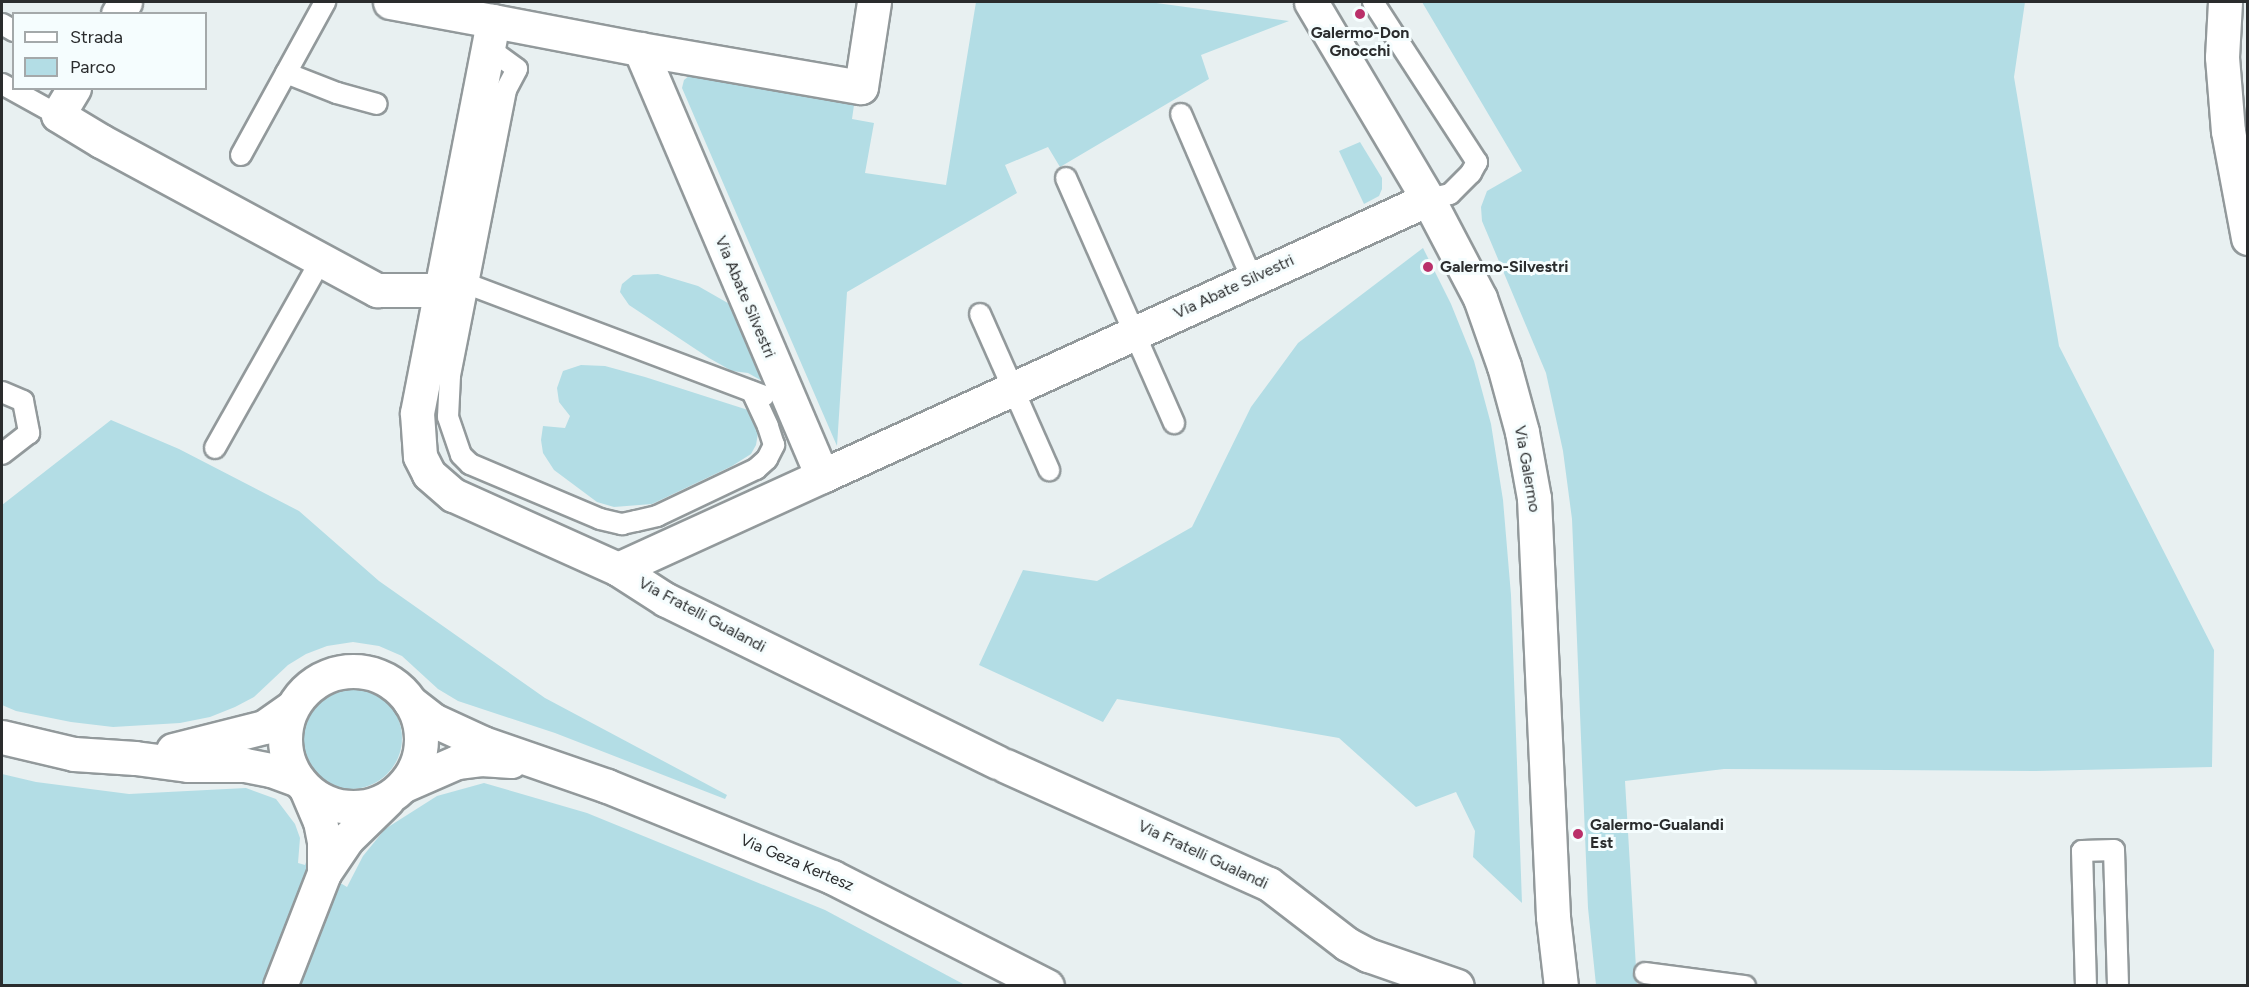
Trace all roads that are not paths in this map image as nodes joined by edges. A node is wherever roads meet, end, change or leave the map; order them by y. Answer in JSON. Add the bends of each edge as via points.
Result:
{"nodes":[{"id":1,"x":325,"y":2,"type":"edge"},
{"id":2,"x":390,"y":2,"type":"edge"},
{"id":3,"x":874,"y":2,"type":"edge"},
{"id":4,"x":1311,"y":2,"type":"edge"},
{"id":5,"x":1372,"y":2,"type":"edge"},
{"id":6,"x":2225,"y":2,"type":"edge"},
{"id":7,"x":490,"y":34,"type":"junction"},
{"id":8,"x":640,"y":49,"type":"junction"},
{"id":9,"x":286,"y":73,"type":"junction"},
{"id":10,"x":23,"y":90,"type":"edge"},
{"id":11,"x":66,"y":102,"type":"edge"},
{"id":12,"x":377,"y":104,"type":"dead end"},
{"id":13,"x":1181,"y":114,"type":"dead end"},
{"id":14,"x":241,"y":155,"type":"dead end"},
{"id":15,"x":1066,"y":178,"type":"dead end"},
{"id":16,"x":1428,"y":199,"type":"junction"},
{"id":17,"x":2247,"y":238,"type":"edge"},
{"id":18,"x":321,"y":260,"type":"junction"},
{"id":19,"x":1252,"y":279,"type":"junction"},
{"id":20,"x":451,"y":283,"type":"junction"},
{"id":21,"x":980,"y":314,"type":"dead end"},
{"id":22,"x":1134,"y":333,"type":"junction"},
{"id":23,"x":1013,"y":388,"type":"junction"},
{"id":24,"x":2,"y":392,"type":"edge"},
{"id":25,"x":752,"y":392,"type":"junction"},
{"id":26,"x":792,"y":407,"type":"junction"},
{"id":27,"x":1174,"y":423,"type":"dead end"},
{"id":28,"x":215,"y":448,"type":"dead end"},
{"id":29,"x":2,"y":454,"type":"edge"},
{"id":30,"x":1049,"y":470,"type":"dead end"},
{"id":31,"x":822,"y":476,"type":"junction"},
{"id":32,"x":618,"y":569,"type":"junction"},
{"id":33,"x":410,"y":702,"type":"junction"},
{"id":34,"x":291,"y":708,"type":"junction"},
{"id":35,"x":2,"y":738,"type":"edge"},
{"id":36,"x":135,"y":758,"type":"junction"},
{"id":37,"x":537,"y":763,"type":"junction"},
{"id":38,"x":302,"y":786,"type":"junction"},
{"id":39,"x":397,"y":791,"type":"junction"},
{"id":40,"x":324,"y":873,"type":"junction"},
{"id":41,"x":1645,"y":973,"type":"dead end"},
{"id":42,"x":280,"y":986,"type":"edge"},
{"id":43,"x":1047,"y":986,"type":"edge"},
{"id":44,"x":1457,"y":986,"type":"edge"},
{"id":45,"x":1561,"y":986,"type":"edge"},
{"id":46,"x":1745,"y":986,"type":"edge"},
{"id":47,"x":2086,"y":986,"type":"edge"},
{"id":48,"x":2118,"y":986,"type":"edge"}],
"edges":[{"from":1,"to":9,"type":"lane"},
{"from":2,"to":7,"type":"street"},
{"from":3,"to":8,"type":"street","via":[[861,87]]},
{"from":4,"to":16,"type":"street","name":"Via Galermo"},
{"from":5,"to":16,"type":"lane","via":[[1477,162],[1450,194]]},
{"from":6,"to":17,"type":"street","via":[[2222,57],[2228,131]]},
{"from":7,"to":8,"type":"street"},
{"from":7,"to":20,"type":"street"},
{"from":8,"to":26,"type":"street","name":"Via Abate Silvestri"},
{"from":9,"to":12,"type":"lane"},
{"from":9,"to":14,"type":"lane"},
{"from":10,"to":11,"type":"lane"},
{"from":11,"to":18,"type":"street"},
{"from":13,"to":19,"type":"lane"},
{"from":15,"to":22,"type":"lane"},
{"from":16,"to":19,"type":"street","name":"Via Abate Silvestri"},
{"from":16,"to":45,"type":"street","name":"Via Galermo","via":[[1480,298],[1522,432],[1534,498],[1553,917]]},
{"from":18,"to":20,"type":"street","via":[[377,290]]},
{"from":18,"to":28,"type":"lane"},
{"from":19,"to":22,"type":"street","name":"Via Abate Silvestri"},
{"from":20,"to":25,"type":"lane"},
{"from":20,"to":25,"type":"lane","via":[[448,417],[461,455],[470,464],[600,519],[622,524],[657,516],[756,469],[774,446]]},
{"from":20,"to":32,"type":"street","name":"Via Fratelli Gualandi","via":[[417,413],[420,456],[429,474],[453,495]]},
{"from":21,"to":23,"type":"lane"},
{"from":22,"to":23,"type":"street","name":"Via Abate Silvestri"},
{"from":22,"to":27,"type":"lane"},
{"from":23,"to":30,"type":"lane"},
{"from":23,"to":31,"type":"street","name":"Via Abate Silvestri"},
{"from":24,"to":29,"type":"lane","via":[[23,401],[28,433]]},
{"from":25,"to":26,"type":"lane"},
{"from":26,"to":31,"type":"street","name":"Via Abate Silvestri"},
{"from":31,"to":32,"type":"street"},
{"from":32,"to":44,"type":"street","name":"Via Fratelli Gualandi","via":[[666,600],[1001,764],[1269,884],[1347,944],[1368,955]]},
{"from":33,"to":34,"type":"street","via":[[383,678],[349,671],[315,682]]},
{"from":33,"to":37,"type":"street","via":[[453,730]]},
{"from":33,"to":39,"type":"street","via":[[421,736],[414,770]]},
{"from":34,"to":36,"type":"street","via":[[264,726]]},
{"from":34,"to":38,"type":"street","via":[[284,745],[288,764]]},
{"from":35,"to":36,"type":"street","via":[[74,754]]},
{"from":36,"to":38,"type":"street","via":[[188,765],[245,765],[271,770]]},
{"from":37,"to":39,"type":"street","via":[[481,759],[457,762]]},
{"from":37,"to":43,"type":"street","name":"Via Geza Kertesz","via":[[607,786],[832,877]]},
{"from":38,"to":39,"type":"street","via":[[326,803],[348,808],[370,806]]},
{"from":38,"to":40,"type":"street","via":[[320,821]]},
{"from":39,"to":40,"type":"street","via":[[347,839]]},
{"from":40,"to":42,"type":"street"},
{"from":41,"to":46,"type":"lane"},
{"from":47,"to":48,"type":"lane","via":[[2082,851],[2114,850]]}]}
